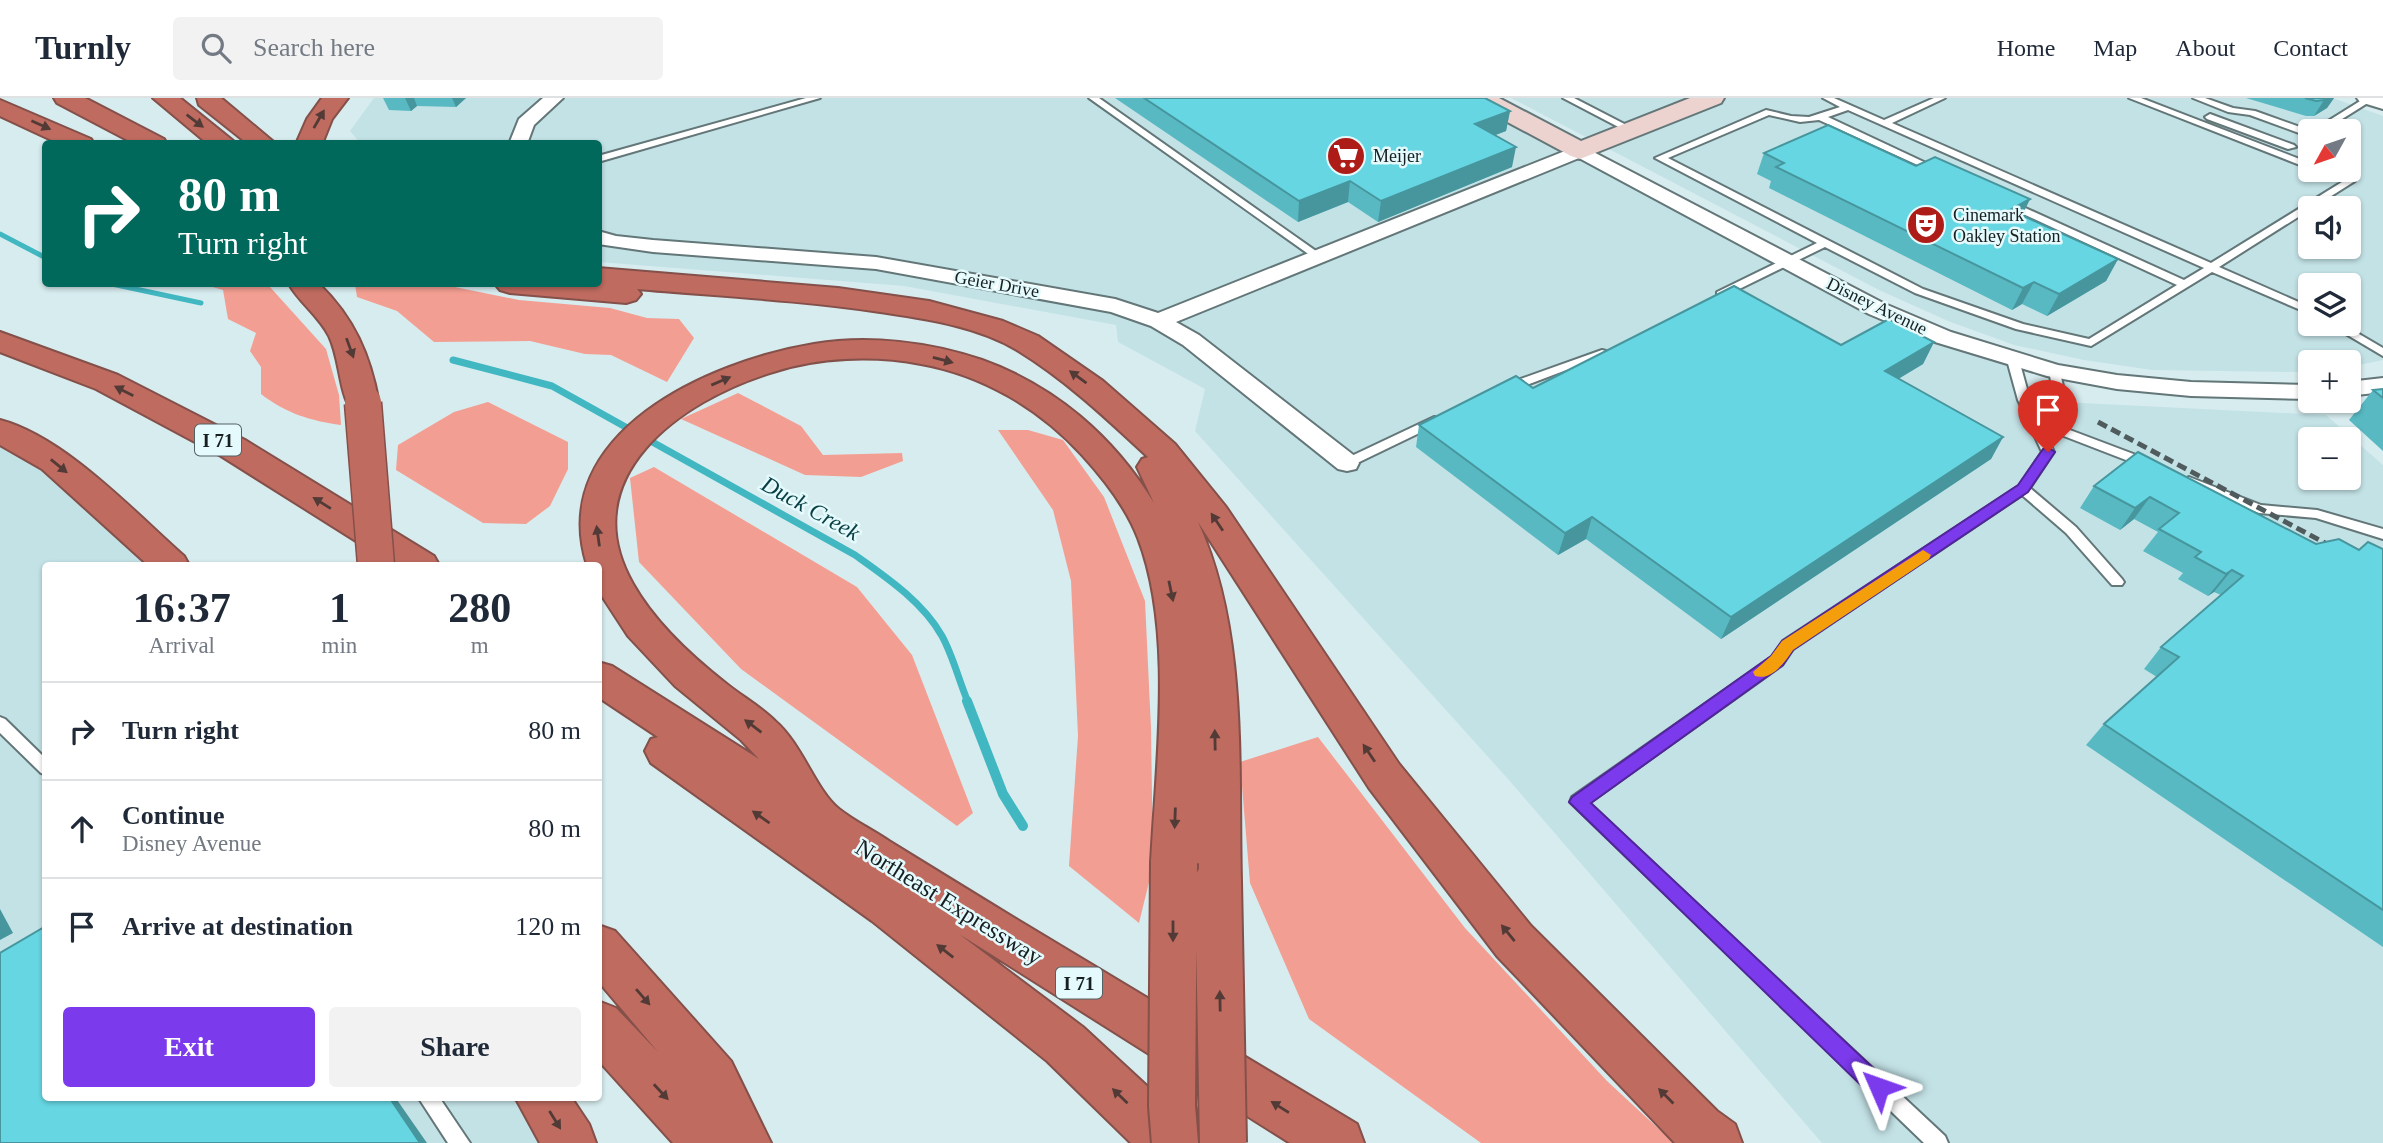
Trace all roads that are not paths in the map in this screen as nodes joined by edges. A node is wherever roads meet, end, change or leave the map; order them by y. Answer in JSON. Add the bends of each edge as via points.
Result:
{"nodes":[{"id":1,"x":56,"y":98,"type":"edge"},
{"id":2,"x":66,"y":98,"type":"edge"},
{"id":3,"x":165,"y":98,"type":"edge"},
{"id":4,"x":206,"y":98,"type":"edge"},
{"id":5,"x":336,"y":98,"type":"edge"},
{"id":6,"x":554,"y":98,"type":"edge"},
{"id":7,"x":816,"y":98,"type":"edge"},
{"id":8,"x":1094,"y":98,"type":"edge"},
{"id":9,"x":1481,"y":98,"type":"edge"},
{"id":10,"x":1567,"y":98,"type":"edge"},
{"id":11,"x":1713,"y":98,"type":"edge"},
{"id":12,"x":1827,"y":98,"type":"edge"},
{"id":13,"x":1941,"y":98,"type":"edge"},
{"id":14,"x":2133,"y":98,"type":"edge"},
{"id":15,"x":2160,"y":98,"type":"edge"},
{"id":16,"x":2195,"y":100,"type":"edge"},
{"id":17,"x":2373,"y":100,"type":"edge"},
{"id":18,"x":0,"y":107,"type":"edge"},
{"id":19,"x":1848,"y":107,"type":"junction"},
{"id":20,"x":2173,"y":114,"type":"junction"},
{"id":21,"x":2210,"y":117,"type":"dead end"},
{"id":22,"x":1822,"y":118,"type":"junction"},
{"id":23,"x":2339,"y":119,"type":"edge"},
{"id":24,"x":1885,"y":123,"type":"junction"},
{"id":25,"x":1632,"y":130,"type":"junction"},
{"id":26,"x":2298,"y":130,"type":"edge"},
{"id":27,"x":73,"y":140,"type":"edge"},
{"id":28,"x":114,"y":140,"type":"edge"},
{"id":29,"x":147,"y":140,"type":"edge"},
{"id":30,"x":220,"y":140,"type":"edge"},
{"id":31,"x":259,"y":140,"type":"edge"},
{"id":32,"x":310,"y":140,"type":"edge"},
{"id":33,"x":518,"y":140,"type":"edge"},
{"id":34,"x":2298,"y":142,"type":"edge"},
{"id":35,"x":2291,"y":147,"type":"junction"},
{"id":36,"x":1580,"y":151,"type":"junction"},
{"id":37,"x":2279,"y":154,"type":"junction"},
{"id":38,"x":602,"y":158,"type":"edge"},
{"id":39,"x":2298,"y":161,"type":"edge"},
{"id":40,"x":1948,"y":176,"type":"edge"},
{"id":41,"x":2348,"y":182,"type":"edge"},
{"id":42,"x":1998,"y":199,"type":"edge"},
{"id":43,"x":602,"y":238,"type":"edge"},
{"id":44,"x":1825,"y":243,"type":"junction"},
{"id":45,"x":1318,"y":256,"type":"junction"},
{"id":46,"x":1788,"y":261,"type":"junction"},
{"id":47,"x":2213,"y":268,"type":"junction"},
{"id":48,"x":602,"y":277,"type":"edge"},
{"id":49,"x":2186,"y":285,"type":"junction"},
{"id":50,"x":546,"y":287,"type":"edge"},
{"id":51,"x":312,"y":292,"type":"edge"},
{"id":52,"x":1710,"y":299,"type":"edge"},
{"id":53,"x":2298,"y":306,"type":"edge"},
{"id":54,"x":1159,"y":321,"type":"junction"},
{"id":55,"x":2354,"y":336,"type":"edge"},
{"id":56,"x":0,"y":341,"type":"edge"},
{"id":57,"x":1609,"y":350,"type":"edge"},
{"id":58,"x":2383,"y":353,"type":"edge"},
{"id":59,"x":2013,"y":360,"type":"junction"},
{"id":60,"x":2055,"y":371,"type":"junction"},
{"id":61,"x":2383,"y":385,"type":"edge"},
{"id":62,"x":2361,"y":388,"type":"edge"},
{"id":63,"x":1499,"y":391,"type":"edge"},
{"id":64,"x":2298,"y":392,"type":"edge"},
{"id":65,"x":1448,"y":414,"type":"edge"},
{"id":66,"x":2035,"y":421,"type":"junction"},
{"id":67,"x":1128,"y":423,"type":"junction"},
{"id":68,"x":0,"y":431,"type":"edge"},
{"id":69,"x":1347,"y":463,"type":"joint"},
{"id":70,"x":2023,"y":489,"type":"junction"},
{"id":71,"x":2383,"y":534,"type":"edge"},
{"id":72,"x":1157,"y":539,"type":"junction"},
{"id":73,"x":168,"y":562,"type":"edge"},
{"id":74,"x":376,"y":562,"type":"edge"},
{"id":75,"x":416,"y":562,"type":"edge"},
{"id":76,"x":2117,"y":582,"type":"dead end"},
{"id":77,"x":615,"y":688,"type":"edge"},
{"id":78,"x":0,"y":723,"type":"edge"},
{"id":79,"x":42,"y":765,"type":"edge"},
{"id":80,"x":820,"y":821,"type":"junction"},
{"id":81,"x":602,"y":951,"type":"edge"},
{"id":82,"x":602,"y":1028,"type":"edge"},
{"id":83,"x":430,"y":1101,"type":"edge"},
{"id":84,"x":544,"y":1101,"type":"edge"},
{"id":85,"x":460,"y":1143,"type":"edge"},
{"id":86,"x":570,"y":1143,"type":"edge"},
{"id":87,"x":709,"y":1143,"type":"edge"},
{"id":88,"x":745,"y":1143,"type":"edge"},
{"id":89,"x":1169,"y":1143,"type":"edge"},
{"id":90,"x":1175,"y":1143,"type":"edge"},
{"id":91,"x":1223,"y":1143,"type":"edge"},
{"id":92,"x":1338,"y":1143,"type":"edge"},
{"id":93,"x":1716,"y":1143,"type":"edge"},
{"id":94,"x":1938,"y":1143,"type":"edge"}],
"edges":[{"from":1,"to":28,"type":"highway"},
{"from":2,"to":29,"type":"highway"},
{"from":3,"to":30,"type":"highway","one_way":true},
{"from":4,"to":31,"type":"highway"},
{"from":32,"to":5,"type":"highway","one_way":true,"via":[[315,124]]},
{"from":6,"to":33,"type":"street","via":[[536,111]]},
{"from":7,"to":38,"type":"lane"},
{"from":8,"to":45,"type":"lane"},
{"from":9,"to":36,"type":"street","name":"Disney Avenue"},
{"from":10,"to":25,"type":"lane"},
{"from":11,"to":25,"type":"street"},
{"from":12,"to":19,"type":"lane"},
{"from":13,"to":24,"type":"lane"},
{"from":14,"to":20,"type":"lane"},
{"from":15,"to":20,"type":"lane","via":[[2183,107]]},
{"from":16,"to":26,"type":"lane"},
{"from":17,"to":23,"type":"lane"},
{"from":18,"to":27,"type":"highway","one_way":true},
{"from":19,"to":22,"type":"lane"},
{"from":19,"to":24,"type":"lane"},
{"from":20,"to":37,"type":"lane"},
{"from":21,"to":35,"type":"lane"},
{"from":22,"to":40,"type":"lane"},
{"from":22,"to":44,"type":"lane","via":[[1792,121],[1769,112],[1660,158]]},
{"from":24,"to":47,"type":"lane"},
{"from":25,"to":36,"type":"street"},
{"from":34,"to":35,"type":"lane"},
{"from":35,"to":37,"type":"lane"},
{"from":36,"to":45,"type":"street"},
{"from":36,"to":46,"type":"street","name":"Disney Avenue"},
{"from":37,"to":39,"type":"lane"},
{"from":41,"to":47,"type":"lane"},
{"from":42,"to":49,"type":"lane"},
{"from":43,"to":54,"type":"street","name":"Geier Drive","via":[[876,263],[1115,306]]},
{"from":44,"to":46,"type":"lane"},
{"from":44,"to":49,"type":"lane","via":[[1951,305],[2091,343]]},
{"from":45,"to":54,"type":"street"},
{"from":46,"to":52,"type":"lane"},
{"from":46,"to":59,"type":"street","name":"Disney Avenue","via":[[1942,337]]},
{"from":47,"to":49,"type":"lane"},
{"from":47,"to":53,"type":"lane"},
{"from":67,"to":48,"type":"highway","one_way":true,"via":[[1057,361],[1027,343],[962,318],[861,300]]},
{"from":50,"to":72,"type":"highway","via":[[856,313],[975,340],[1030,370],[1084,413],[1123,460]]},
{"from":51,"to":74,"type":"highway","one_way":true,"bridge":true,"via":[[344,330],[358,368]]},
{"from":54,"to":69,"type":"street","name":"Geier Drive","via":[[1191,340]]},
{"from":55,"to":58,"type":"lane"},
{"from":75,"to":56,"type":"highway","number":"I 71","one_way":true,"via":[[233,448],[107,382]]},
{"from":57,"to":63,"type":"lane"},
{"from":59,"to":60,"type":"street","name":"Disney Avenue"},
{"from":59,"to":66,"type":"lane"},
{"from":60,"to":64,"type":"street","name":"Disney Avenue","via":[[2191,390]]},
{"from":60,"to":66,"type":"lane","via":[[2062,407]]},
{"from":61,"to":62,"type":"street"},
{"from":65,"to":69,"type":"lane"},
{"from":66,"to":70,"type":"lane","via":[[2048,452]]},
{"from":66,"to":71,"type":"lane","via":[[2259,509],[2316,514]]},
{"from":91,"to":67,"type":"highway","one_way":true,"bridge":true,"via":[[1214,670],[1197,565],[1174,506]]},
{"from":93,"to":67,"type":"highway","one_way":true,"via":[[1514,941],[1384,776],[1213,516],[1163,452]]},
{"from":68,"to":73,"type":"highway","one_way":true,"via":[[54,461]]},
{"from":70,"to":76,"type":"lane","via":[[2071,530]]},
{"from":70,"to":94,"type":"lane","via":[[1788,645],[1777,661],[1578,802]]},
{"from":80,"to":72,"type":"highway","one_way":true,"via":[[766,735],[706,690],[646,630],[615,587],[599,547],[596,508],[612,466],[663,415],[723,379],[801,355],[891,351],[974,368],[1048,406],[1073,427],[1120,477]]},
{"from":72,"to":90,"type":"highway","one_way":true,"bridge":true,"via":[[1172,594],[1180,658],[1174,863]]},
{"from":77,"to":80,"type":"highway","name":"Northeast Expressway","number":"I 71"},
{"from":89,"to":77,"type":"highway","one_way":true,"via":[[1045,1028],[888,907],[662,748]]},
{"from":78,"to":79,"type":"lane"},
{"from":92,"to":80,"type":"highway","name":"Northeast Expressway","number":"I 71","one_way":true},
{"from":81,"to":88,"type":"highway","one_way":true,"via":[[713,1078]]},
{"from":82,"to":87,"type":"highway","one_way":true},
{"from":83,"to":85,"type":"lane"},
{"from":84,"to":86,"type":"highway","one_way":true}]}
